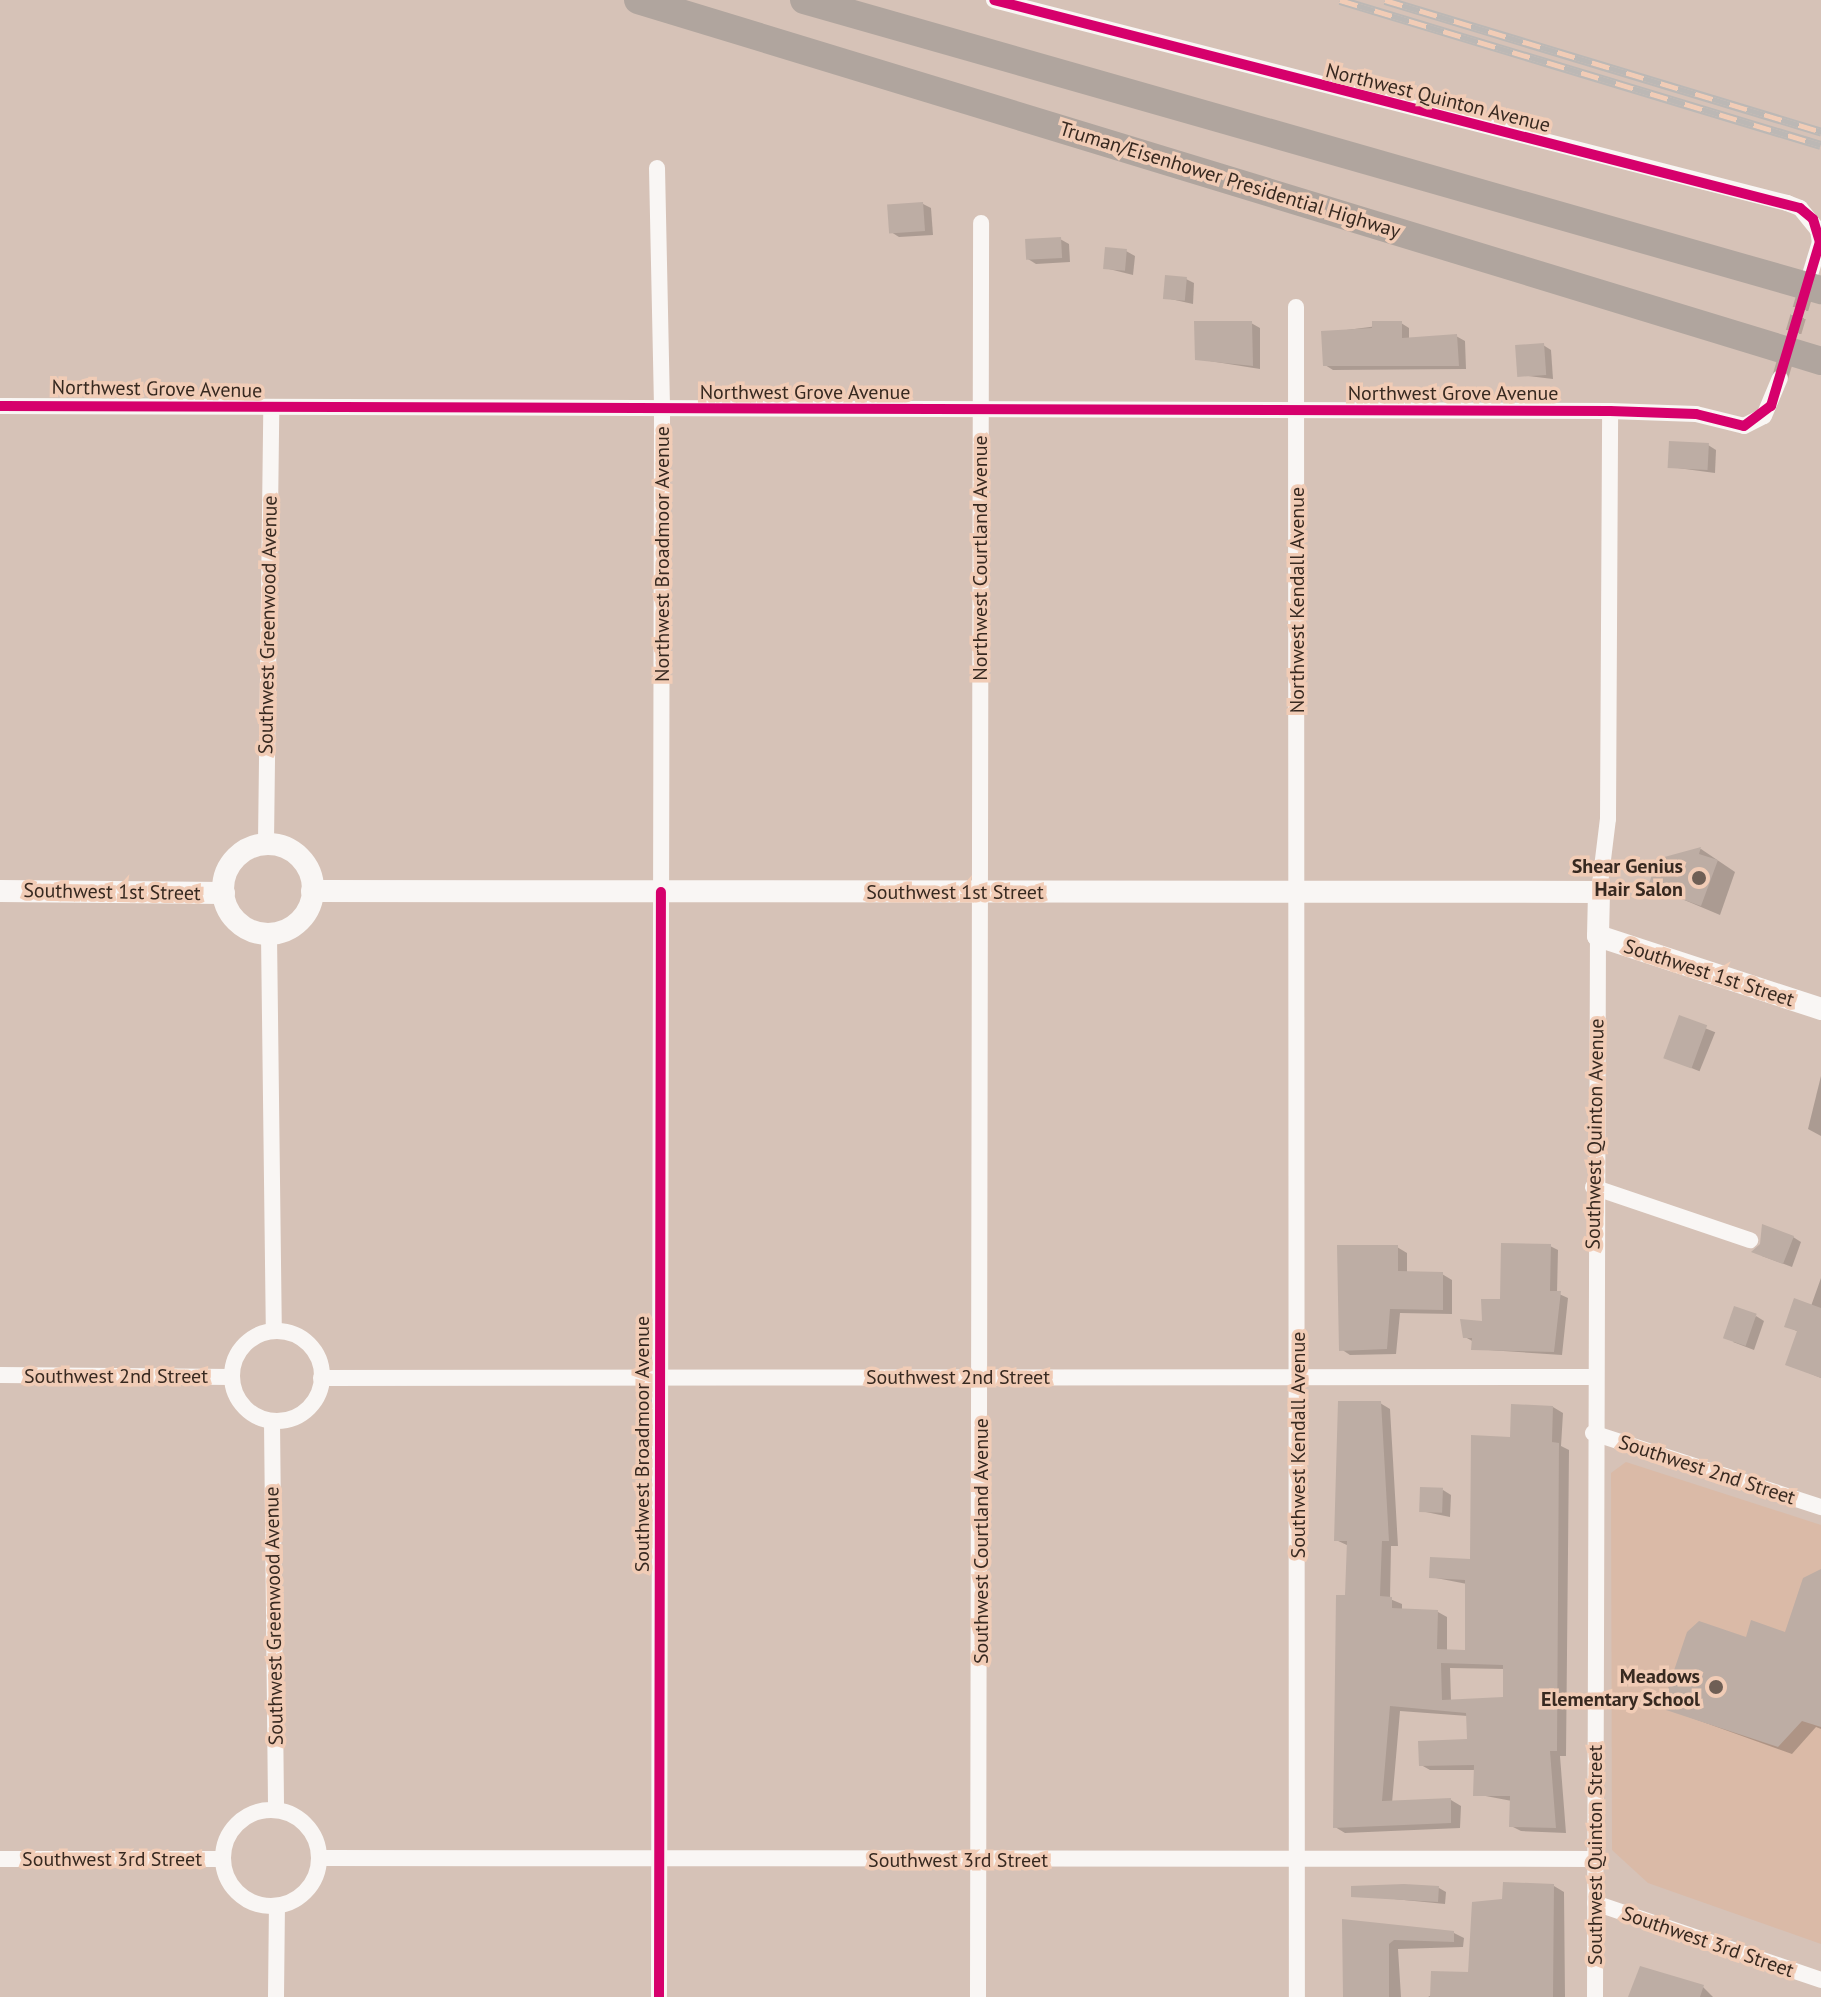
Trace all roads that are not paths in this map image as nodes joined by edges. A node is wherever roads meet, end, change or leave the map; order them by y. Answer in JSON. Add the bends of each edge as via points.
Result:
{"nodes":[{"id":1,"x":638,"y":0,"type":"edge"},
{"id":2,"x":804,"y":0,"type":"edge"},
{"id":3,"x":994,"y":0,"type":"edge"},
{"id":4,"x":657,"y":168,"type":"dead end"},
{"id":5,"x":981,"y":223,"type":"dead end"},
{"id":6,"x":1816,"y":283,"type":"edge"},
{"id":7,"x":1296,"y":307,"type":"dead end"},
{"id":8,"x":1821,"y":361,"type":"edge"},
{"id":9,"x":1780,"y":378,"type":"tunnel mouth"},
{"id":10,"x":0,"y":406,"type":"edge"},
{"id":11,"x":271,"y":408,"type":"junction"},
{"id":12,"x":662,"y":409,"type":"junction"},
{"id":13,"x":980,"y":410,"type":"junction"},
{"id":14,"x":1297,"y":411,"type":"junction"},
{"id":15,"x":1610,"y":411,"type":"junction"},
{"id":16,"x":266,"y":842,"type":"junction"},
{"id":17,"x":0,"y":891,"type":"edge"},
{"id":18,"x":312,"y":891,"type":"junction"},
{"id":19,"x":661,"y":892,"type":"junction"},
{"id":20,"x":978,"y":892,"type":"junction"},
{"id":21,"x":1599,"y":892,"type":"junction"},
{"id":22,"x":224,"y":893,"type":"junction"},
{"id":23,"x":1298,"y":893,"type":"junction"},
{"id":24,"x":269,"y":935,"type":"junction"},
{"id":25,"x":1598,"y":936,"type":"junction"},
{"id":26,"x":1821,"y":1009,"type":"edge"},
{"id":27,"x":1593,"y":1187,"type":"junction"},
{"id":28,"x":1750,"y":1240,"type":"dead end"},
{"id":29,"x":274,"y":1330,"type":"junction"},
{"id":30,"x":0,"y":1375,"type":"edge"},
{"id":31,"x":982,"y":1376,"type":"junction"},
{"id":32,"x":232,"y":1377,"type":"junction"},
{"id":33,"x":659,"y":1377,"type":"junction"},
{"id":34,"x":1594,"y":1377,"type":"junction"},
{"id":35,"x":321,"y":1378,"type":"junction"},
{"id":36,"x":1299,"y":1378,"type":"junction"},
{"id":37,"x":272,"y":1422,"type":"junction"},
{"id":38,"x":1593,"y":1433,"type":"junction"},
{"id":39,"x":1821,"y":1507,"type":"edge"},
{"id":40,"x":276,"y":1809,"type":"junction"},
{"id":41,"x":320,"y":1858,"type":"junction"},
{"id":42,"x":0,"y":1859,"type":"edge"},
{"id":43,"x":223,"y":1859,"type":"junction"},
{"id":44,"x":1596,"y":1859,"type":"junction"},
{"id":45,"x":660,"y":1860,"type":"junction"},
{"id":46,"x":979,"y":1860,"type":"junction"},
{"id":47,"x":1297,"y":1861,"type":"junction"},
{"id":48,"x":1595,"y":1903,"type":"junction"},
{"id":49,"x":277,"y":1907,"type":"junction"},
{"id":50,"x":1821,"y":1980,"type":"edge"},
{"id":51,"x":276,"y":1997,"type":"edge"},
{"id":52,"x":659,"y":1997,"type":"edge"},
{"id":53,"x":978,"y":1997,"type":"edge"},
{"id":54,"x":1297,"y":1997,"type":"edge"},
{"id":55,"x":1595,"y":1997,"type":"edge"}],
"edges":[{"from":1,"to":8,"type":"highway","name":"Truman/Eisenhower Presidential Highway"},
{"from":2,"to":6,"type":"highway"},
{"from":3,"to":6,"type":"street","name":"Northwest Quinton Avenue","via":[[1787,203],[1800,208],[1818,230]]},
{"from":4,"to":12,"type":"street","name":"Northwest Broadmoor Avenue"},
{"from":5,"to":13,"type":"street","name":"Northwest Courtland Avenue"},
{"from":7,"to":14,"type":"street","name":"Northwest Kendall Avenue"},
{"from":9,"to":15,"type":"street","via":[[1764,416],[1744,426],[1682,412]]},
{"from":10,"to":11,"type":"street","name":"Northwest Grove Avenue"},
{"from":11,"to":12,"type":"street","name":"Northwest Grove Avenue"},
{"from":11,"to":16,"type":"street","name":"Southwest Greenwood Avenue"},
{"from":12,"to":13,"type":"street","name":"Northwest Grove Avenue"},
{"from":12,"to":19,"type":"street","name":"Northwest Broadmoor Avenue"},
{"from":13,"to":14,"type":"street","name":"Northwest Grove Avenue"},
{"from":13,"to":20,"type":"street","name":"Northwest Courtland Avenue"},
{"from":14,"to":15,"type":"street","name":"Northwest Grove Avenue"},
{"from":14,"to":23,"type":"street","name":"Northwest Kendall Avenue"},
{"from":15,"to":21,"type":"street","via":[[1608,819]]},
{"from":16,"to":18,"type":"street","via":[[299,858]]},
{"from":16,"to":22,"type":"street","via":[[249,847],[232,863]]},
{"from":17,"to":22,"type":"street","name":"Southwest 1st Street"},
{"from":18,"to":19,"type":"street","name":"Southwest 1st Street"},
{"from":18,"to":24,"type":"street","via":[[299,921]]},
{"from":19,"to":20,"type":"street","name":"Southwest 1st Street"},
{"from":19,"to":33,"type":"street","name":"Southwest Broadmoor Avenue"},
{"from":20,"to":23,"type":"street","name":"Southwest 1st Street"},
{"from":20,"to":31,"type":"street","name":"Southwest Courtland Avenue"},
{"from":21,"to":23,"type":"street","name":"Southwest 1st Street"},
{"from":21,"to":25,"type":"street","name":"Southwest Quinton Avenue"},
{"from":22,"to":24,"type":"street","via":[[233,917],[245,928]]},
{"from":23,"to":36,"type":"street","name":"Southwest Kendall Avenue"},
{"from":24,"to":29,"type":"street"},
{"from":25,"to":26,"type":"street","name":"Southwest 1st Street"},
{"from":25,"to":27,"type":"street","name":"Southwest Quinton Avenue"},
{"from":27,"to":28,"type":"street"},
{"from":27,"to":34,"type":"street","name":"Southwest Quinton Avenue"},
{"from":29,"to":32,"type":"street","via":[[258,1334],[239,1352]]},
{"from":29,"to":35,"type":"street","via":[[308,1343]]},
{"from":30,"to":32,"type":"street","name":"Southwest 2nd Street"},
{"from":31,"to":33,"type":"street","name":"Southwest 2nd Street"},
{"from":31,"to":36,"type":"street","name":"Southwest 2nd Street"},
{"from":31,"to":46,"type":"street","name":"Southwest Courtland Avenue"},
{"from":32,"to":37,"type":"street","via":[[244,1407]]},
{"from":33,"to":35,"type":"street","name":"Southwest 2nd Street"},
{"from":33,"to":45,"type":"street","name":"Southwest Broadmoor Avenue"},
{"from":34,"to":36,"type":"street","name":"Southwest 2nd Street"},
{"from":34,"to":38,"type":"street","name":"Southwest Quinton Street"},
{"from":35,"to":37,"type":"street","via":[[306,1410]]},
{"from":36,"to":47,"type":"street","name":"Southwest Kendall Avenue"},
{"from":37,"to":40,"type":"street","name":"Southwest Greenwood Avenue"},
{"from":38,"to":39,"type":"street","name":"Southwest 2nd Street"},
{"from":38,"to":44,"type":"street","name":"Southwest Quinton Street"},
{"from":40,"to":41,"type":"street","via":[[301,1819],[312,1832]]},
{"from":40,"to":43,"type":"street","via":[[253,1813],[234,1826]]},
{"from":41,"to":45,"type":"street","name":"Southwest 3rd Street"},
{"from":41,"to":49,"type":"street","via":[[312,1883],[300,1897]]},
{"from":42,"to":43,"type":"street","name":"Southwest 3rd Street"},
{"from":43,"to":49,"type":"street","via":[[232,1887],[244,1898]]},
{"from":44,"to":47,"type":"street","name":"Southwest 3rd Street"},
{"from":44,"to":48,"type":"street","name":"Southwest Quinton Street"},
{"from":45,"to":46,"type":"street","name":"Southwest 3rd Street"},
{"from":45,"to":52,"type":"street","name":"Southwest Broadmoor Avenue"},
{"from":46,"to":47,"type":"street","name":"Southwest 3rd Street"},
{"from":46,"to":53,"type":"street","name":"Southwest Courtland Avenue"},
{"from":47,"to":54,"type":"street","name":"Southwest Kendall Avenue"},
{"from":48,"to":50,"type":"street","name":"Southwest 3rd Street"},
{"from":48,"to":55,"type":"street","name":"Southwest Quinton Street"},
{"from":49,"to":51,"type":"street"}]}
